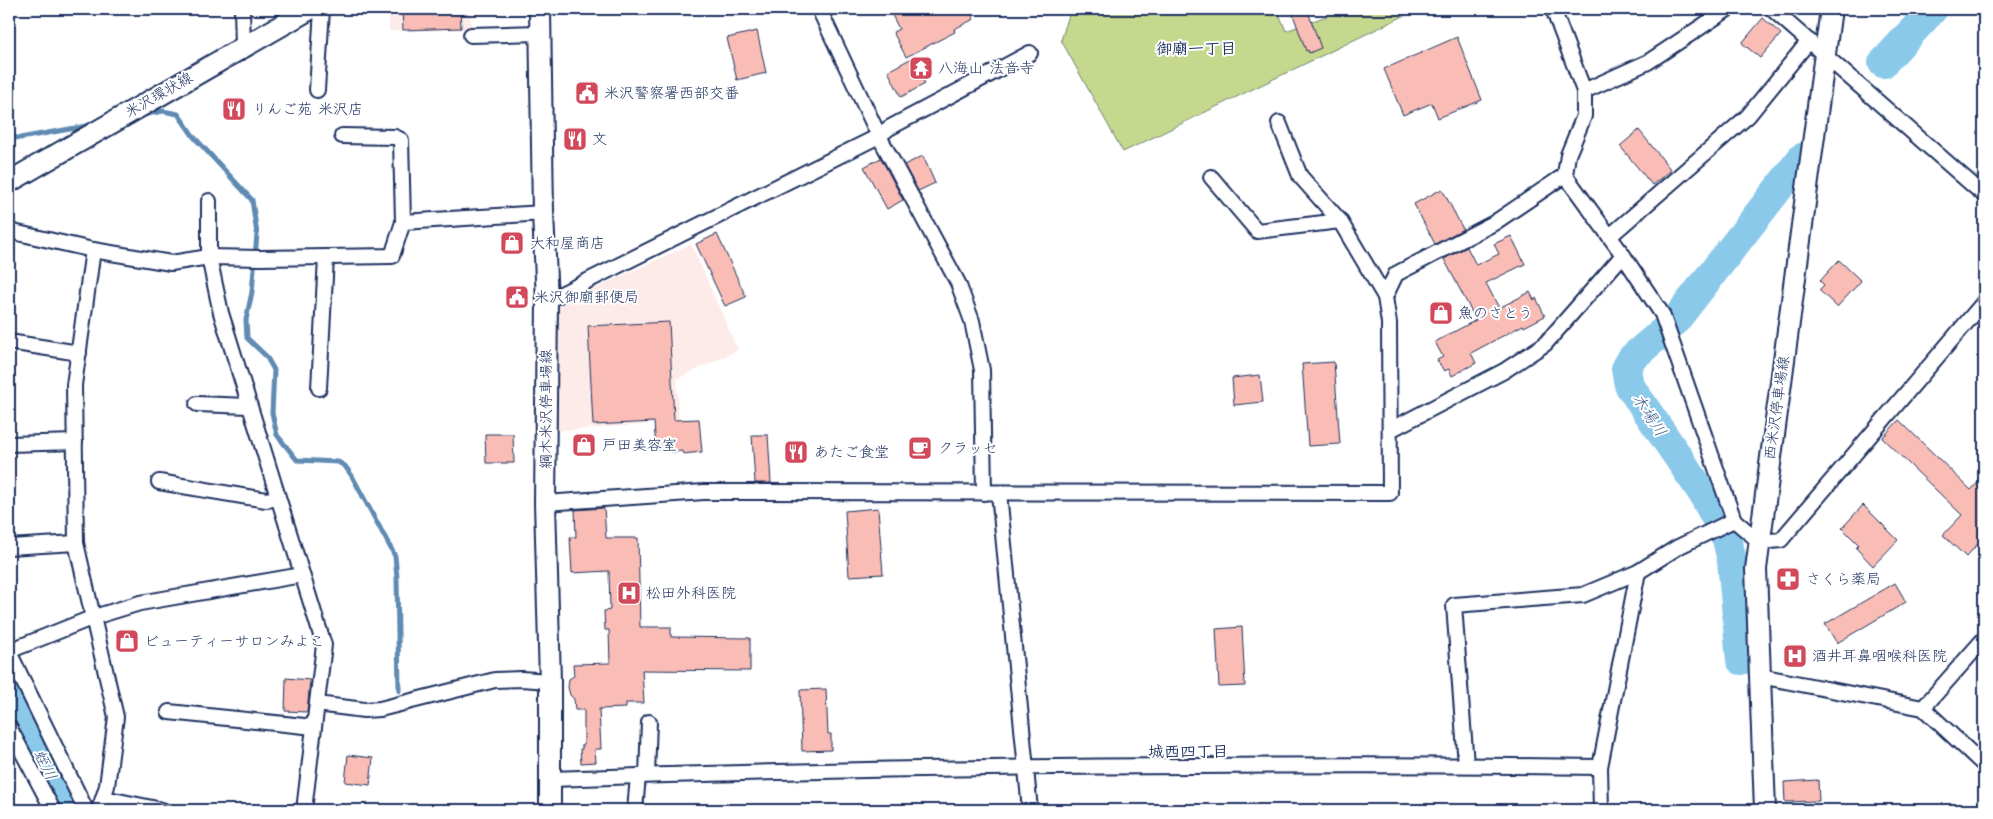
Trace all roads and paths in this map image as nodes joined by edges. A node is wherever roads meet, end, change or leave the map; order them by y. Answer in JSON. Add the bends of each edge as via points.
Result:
{"nodes":[{"id":1,"x":242,"y":9,"type":"edge"},
{"id":2,"x":310,"y":9,"type":"edge"},
{"id":3,"x":322,"y":9,"type":"edge"},
{"id":4,"x":540,"y":9,"type":"edge"},
{"id":5,"x":820,"y":9,"type":"edge"},
{"id":6,"x":1553,"y":9,"type":"edge"},
{"id":7,"x":1728,"y":9,"type":"edge"},
{"id":8,"x":1772,"y":9,"type":"edge"},
{"id":9,"x":1831,"y":9,"type":"edge"},
{"id":10,"x":541,"y":33,"type":"junction"},
{"id":11,"x":471,"y":35,"type":"dead end"},
{"id":12,"x":1809,"y":41,"type":"junction"},
{"id":13,"x":243,"y":47,"type":"junction"},
{"id":14,"x":1030,"y":53,"type":"dead end"},
{"id":15,"x":1825,"y":55,"type":"junction"},
{"id":16,"x":318,"y":90,"type":"dead end"},
{"id":17,"x":1584,"y":91,"type":"junction"},
{"id":18,"x":1279,"y":122,"type":"dead end"},
{"id":19,"x":342,"y":136,"type":"dead end"},
{"id":20,"x":879,"y":136,"type":"junction"},
{"id":21,"x":1565,"y":175,"type":"junction"},
{"id":22,"x":1211,"y":177,"type":"dead end"},
{"id":23,"x":9,"y":182,"type":"edge"},
{"id":24,"x":1984,"y":195,"type":"edge"},
{"id":25,"x":209,"y":201,"type":"dead end"},
{"id":26,"x":543,"y":213,"type":"junction"},
{"id":27,"x":1340,"y":221,"type":"junction"},
{"id":28,"x":402,"y":222,"type":"junction"},
{"id":29,"x":9,"y":231,"type":"edge"},
{"id":30,"x":1610,"y":236,"type":"junction"},
{"id":31,"x":93,"y":250,"type":"junction"},
{"id":32,"x":1623,"y":255,"type":"junction"},
{"id":33,"x":210,"y":257,"type":"junction"},
{"id":34,"x":326,"y":258,"type":"junction"},
{"id":35,"x":1385,"y":297,"type":"junction"},
{"id":36,"x":547,"y":302,"type":"junction"},
{"id":37,"x":1984,"y":302,"type":"edge"},
{"id":38,"x":9,"y":342,"type":"edge"},
{"id":39,"x":79,"y":353,"type":"junction"},
{"id":40,"x":319,"y":388,"type":"dead end"},
{"id":41,"x":197,"y":404,"type":"dead end"},
{"id":42,"x":249,"y":406,"type":"junction"},
{"id":43,"x":1390,"y":430,"type":"junction"},
{"id":44,"x":75,"y":442,"type":"junction"},
{"id":45,"x":9,"y":444,"type":"edge"},
{"id":46,"x":159,"y":482,"type":"dead end"},
{"id":47,"x":984,"y":493,"type":"junction"},
{"id":48,"x":999,"y":493,"type":"junction"},
{"id":49,"x":278,"y":498,"type":"junction"},
{"id":50,"x":546,"y":503,"type":"junction"},
{"id":51,"x":1734,"y":521,"type":"junction"},
{"id":52,"x":1760,"y":542,"type":"junction"},
{"id":53,"x":76,"y":543,"type":"junction"},
{"id":54,"x":9,"y":547,"type":"edge"},
{"id":55,"x":1638,"y":572,"type":"junction"},
{"id":56,"x":302,"y":575,"type":"junction"},
{"id":57,"x":94,"y":617,"type":"junction"},
{"id":58,"x":1984,"y":639,"type":"edge"},
{"id":59,"x":9,"y":651,"type":"edge"},
{"id":60,"x":1760,"y":676,"type":"junction"},
{"id":61,"x":550,"y":681,"type":"junction"},
{"id":62,"x":317,"y":704,"type":"junction"},
{"id":63,"x":1923,"y":708,"type":"junction"},
{"id":64,"x":169,"y":712,"type":"dead end"},
{"id":65,"x":649,"y":722,"type":"dead end"},
{"id":66,"x":9,"y":727,"type":"edge"},
{"id":67,"x":314,"y":727,"type":"junction"},
{"id":68,"x":1466,"y":764,"type":"junction"},
{"id":69,"x":1984,"y":765,"type":"edge"},
{"id":70,"x":1600,"y":766,"type":"junction"},
{"id":71,"x":1025,"y":767,"type":"junction"},
{"id":72,"x":642,"y":775,"type":"junction"},
{"id":73,"x":550,"y":779,"type":"junction"},
{"id":74,"x":102,"y":804,"type":"edge"},
{"id":75,"x":53,"y":810,"type":"edge"},
{"id":76,"x":86,"y":810,"type":"edge"},
{"id":77,"x":162,"y":810,"type":"edge"},
{"id":78,"x":304,"y":810,"type":"edge"},
{"id":79,"x":550,"y":810,"type":"edge"},
{"id":80,"x":635,"y":810,"type":"edge"},
{"id":81,"x":1030,"y":810,"type":"edge"},
{"id":82,"x":1602,"y":810,"type":"edge"},
{"id":83,"x":1765,"y":810,"type":"edge"}],
"edges":[{"from":1,"to":13,"type":"street"},
{"from":2,"to":13,"type":"main road","name":"米沢環状線"},
{"from":3,"to":16,"type":"street"},
{"from":4,"to":10,"type":"main road","name":"綱木米沢停車場線"},
{"from":5,"to":20,"type":"street"},
{"from":6,"to":17,"type":"street"},
{"from":7,"to":17,"type":"street","via":[[1648,62]]},
{"from":8,"to":12,"type":"street"},
{"from":9,"to":15,"type":"main road","name":"西米沢停車場線"},
{"from":10,"to":11,"type":"street"},
{"from":10,"to":26,"type":"main road","name":"綱木米沢停車場線"},
{"from":12,"to":15,"type":"street"},
{"from":12,"to":30,"type":"street","via":[[1748,116]]},
{"from":13,"to":23,"type":"main road","name":"米沢環状線"},
{"from":14,"to":20,"type":"street"},
{"from":15,"to":24,"type":"street"},
{"from":15,"to":52,"type":"main road","name":"西米沢停車場線"},
{"from":17,"to":21,"type":"street","via":[[1584,116],[1568,155]]},
{"from":18,"to":27,"type":"street","via":[[1300,176]]},
{"from":19,"to":28,"type":"street","via":[[395,137],[401,140]]},
{"from":20,"to":36,"type":"street"},
{"from":20,"to":47,"type":"street","via":[[958,284],[972,321],[982,370]]},
{"from":21,"to":30,"type":"street"},
{"from":21,"to":35,"type":"street","via":[[1494,223],[1396,274]]},
{"from":22,"to":27,"type":"street","via":[[1257,231]]},
{"from":25,"to":33,"type":"street"},
{"from":26,"to":28,"type":"street"},
{"from":26,"to":36,"type":"main road","name":"綱木米沢停車場線"},
{"from":27,"to":35,"type":"street"},
{"from":28,"to":34,"type":"street","via":[[392,256]]},
{"from":29,"to":31,"type":"street"},
{"from":30,"to":32,"type":"street"},
{"from":31,"to":33,"type":"street","via":[[171,263]]},
{"from":31,"to":39,"type":"street"},
{"from":32,"to":43,"type":"street","via":[[1545,344],[1504,370]]},
{"from":32,"to":51,"type":"street","via":[[1662,314]]},
{"from":33,"to":34,"type":"street"},
{"from":33,"to":42,"type":"street","via":[[220,313]]},
{"from":34,"to":40,"type":"street"},
{"from":35,"to":43,"type":"street","via":[[1389,323]]},
{"from":36,"to":50,"type":"main road","name":"綱木米沢停車場線"},
{"from":37,"to":52,"type":"street","via":[[1781,540]]},
{"from":38,"to":39,"type":"street"},
{"from":39,"to":44,"type":"street","via":[[74,385]]},
{"from":41,"to":42,"type":"street"},
{"from":42,"to":49,"type":"street"},
{"from":43,"to":48,"type":"street","via":[[1390,493]]},
{"from":44,"to":45,"type":"street"},
{"from":44,"to":53,"type":"street"},
{"from":46,"to":49,"type":"street","via":[[266,500]]},
{"from":47,"to":48,"type":"street"},
{"from":47,"to":50,"type":"street","via":[[704,492]]},
{"from":48,"to":71,"type":"street"},
{"from":49,"to":56,"type":"street"},
{"from":50,"to":61,"type":"main road","name":"綱木米沢停車場線"},
{"from":51,"to":52,"type":"street"},
{"from":51,"to":55,"type":"street","via":[[1678,547]]},
{"from":52,"to":60,"type":"main road","name":"西米沢停車場線","via":[[1756,568]]},
{"from":53,"to":54,"type":"street"},
{"from":53,"to":57,"type":"street"},
{"from":55,"to":68,"type":"street","via":[[1583,595],[1454,605]]},
{"from":55,"to":70,"type":"street"},
{"from":56,"to":57,"type":"street","via":[[140,603]]},
{"from":56,"to":62,"type":"street","via":[[324,645]]},
{"from":57,"to":59,"type":"street"},
{"from":57,"to":74,"type":"street","via":[[116,717]]},
{"from":58,"to":63,"type":"street"},
{"from":59,"to":76,"type":"street"},
{"from":60,"to":63,"type":"street"},
{"from":60,"to":83,"type":"main road","name":"西米沢停車場線"},
{"from":61,"to":62,"type":"street","via":[[494,680],[380,709]]},
{"from":61,"to":73,"type":"main road","name":"綱木米沢停車場線"},
{"from":62,"to":67,"type":"street"},
{"from":63,"to":69,"type":"street"},
{"from":64,"to":67,"type":"street"},
{"from":65,"to":72,"type":"street"},
{"from":66,"to":75,"type":"street"},
{"from":67,"to":78,"type":"street"},
{"from":68,"to":70,"type":"street"},
{"from":68,"to":71,"type":"street"},
{"from":70,"to":82,"type":"street"},
{"from":71,"to":72,"type":"street"},
{"from":71,"to":81,"type":"street"},
{"from":72,"to":73,"type":"street"},
{"from":72,"to":80,"type":"street"},
{"from":73,"to":79,"type":"main road","name":"綱木米沢停車場線"},
{"from":74,"to":77,"type":"street"}]}
